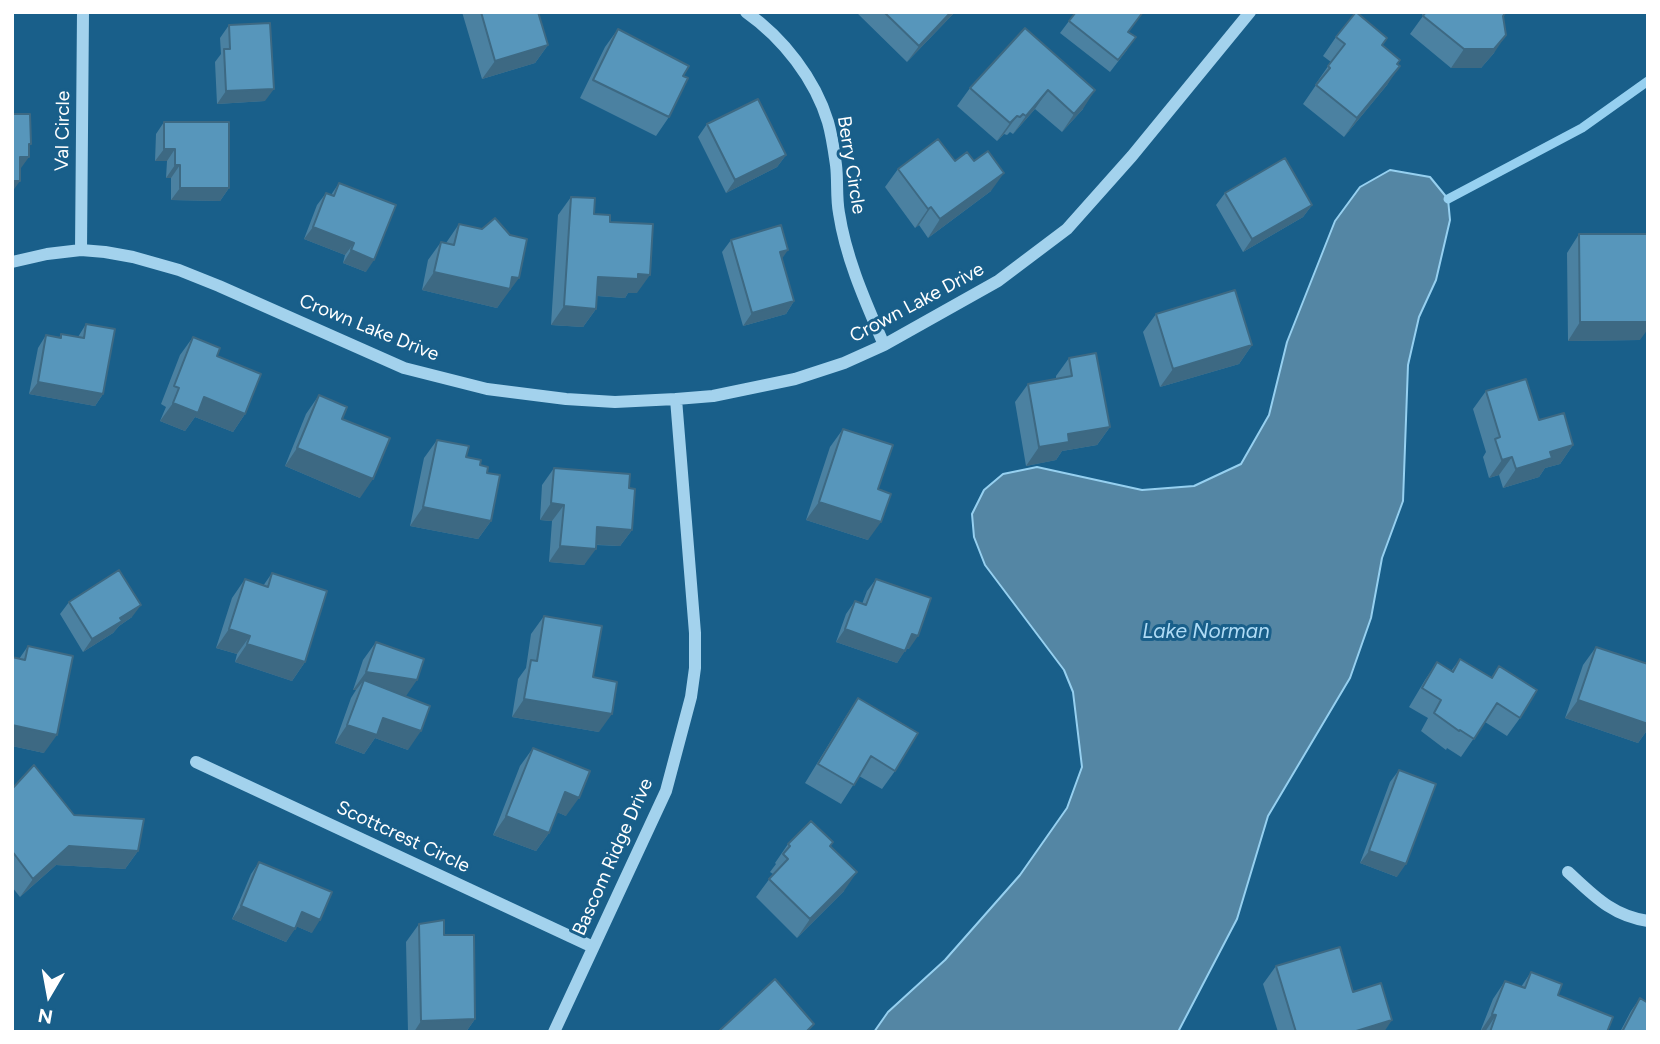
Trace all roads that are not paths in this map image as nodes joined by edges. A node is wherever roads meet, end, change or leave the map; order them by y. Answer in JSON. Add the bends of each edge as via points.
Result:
{"nodes":[{"id":1,"x":83,"y":12,"type":"edge"},
{"id":2,"x":746,"y":12,"type":"edge"},
{"id":3,"x":1250,"y":12,"type":"edge"},
{"id":4,"x":81,"y":250,"type":"junction"},
{"id":5,"x":12,"y":262,"type":"edge"},
{"id":6,"x":884,"y":345,"type":"junction"},
{"id":7,"x":676,"y":399,"type":"junction"},
{"id":8,"x":196,"y":762,"type":"dead end"},
{"id":9,"x":1568,"y":872,"type":"dead end"},
{"id":10,"x":1648,"y":921,"type":"edge"},
{"id":11,"x":593,"y":947,"type":"junction"},
{"id":12,"x":554,"y":1032,"type":"edge"}],
"edges":[{"from":1,"to":4,"type":"street","name":"Val Circle"},
{"from":2,"to":6,"type":"street","name":"Berry Circle","via":[[790,53],[813,87],[828,123],[839,213],[850,257]]},
{"from":3,"to":6,"type":"street","name":"Crown Lake Drive","via":[[1067,229],[998,281]]},
{"from":4,"to":5,"type":"street","name":"Crown Lake Drive"},
{"from":4,"to":7,"type":"street","name":"Crown Lake Drive","via":[[134,257],[179,270],[404,368],[458,383],[566,399]]},
{"from":6,"to":7,"type":"street","name":"Crown Lake Drive","via":[[796,379]]},
{"from":7,"to":11,"type":"street","name":"Bascom Ridge Drive","via":[[695,633],[691,697],[666,791]]},
{"from":8,"to":11,"type":"street","name":"Scottcrest Circle"},
{"from":9,"to":10,"type":"street","via":[[1605,905]]},
{"from":11,"to":12,"type":"street","name":"Bascom Ridge Drive"}]}
